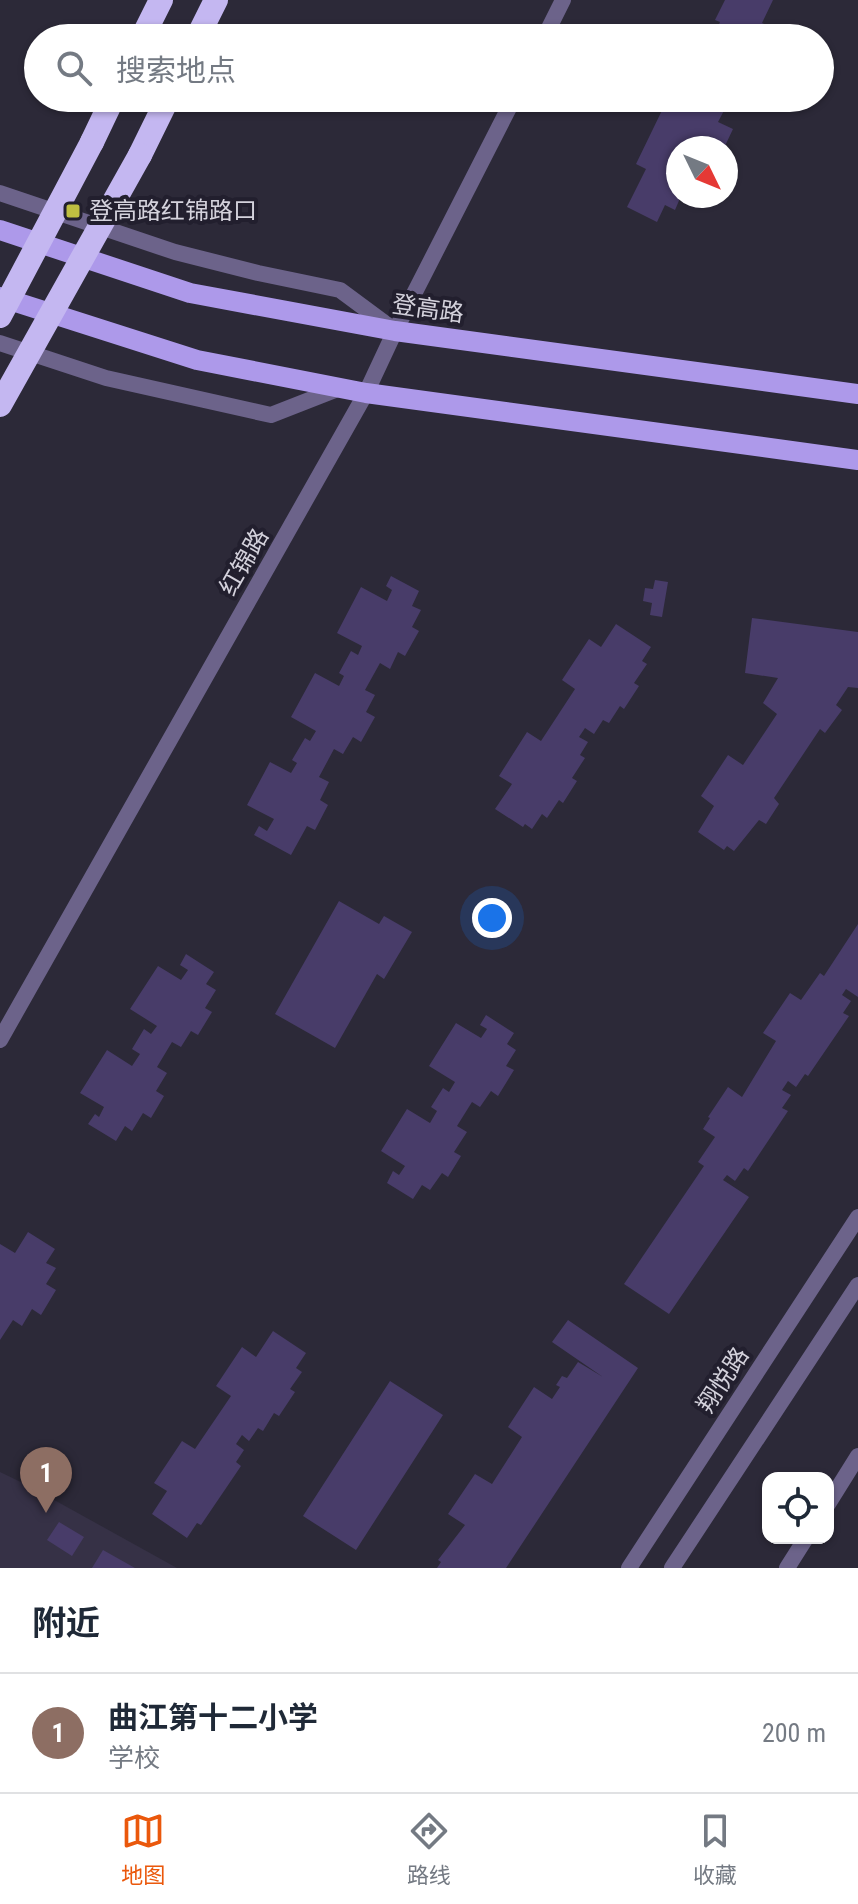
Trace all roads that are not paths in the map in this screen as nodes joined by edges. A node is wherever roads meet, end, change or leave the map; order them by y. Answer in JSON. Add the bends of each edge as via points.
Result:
{"nodes":[{"id":1,"x":161,"y":0,"type":"edge"},
{"id":2,"x":216,"y":0,"type":"edge"},
{"id":3,"x":563,"y":0,"type":"edge"},
{"id":4,"x":149,"y":24,"type":"edge"},
{"id":5,"x":204,"y":24,"type":"edge"},
{"id":6,"x":551,"y":24,"type":"edge"},
{"id":7,"x":106,"y":112,"type":"edge"},
{"id":8,"x":161,"y":112,"type":"edge"},
{"id":9,"x":507,"y":112,"type":"edge"},
{"id":10,"x":0,"y":193,"type":"edge"},
{"id":11,"x":0,"y":230,"type":"edge"},
{"id":12,"x":0,"y":297,"type":"edge"},
{"id":13,"x":0,"y":316,"type":"edge"},
{"id":14,"x":395,"y":331,"type":"junction"},
{"id":15,"x":0,"y":343,"type":"edge"},
{"id":16,"x":340,"y":388,"type":"junction"},
{"id":17,"x":366,"y":393,"type":"junction"},
{"id":18,"x":858,"y":394,"type":"edge"},
{"id":19,"x":0,"y":405,"type":"edge"},
{"id":20,"x":858,"y":460,"type":"edge"},
{"id":21,"x":0,"y":1040,"type":"edge"},
{"id":22,"x":858,"y":1217,"type":"edge"},
{"id":23,"x":858,"y":1285,"type":"edge"},
{"id":24,"x":858,"y":1456,"type":"edge"},
{"id":25,"x":834,"y":1494,"type":"edge"},
{"id":26,"x":802,"y":1544,"type":"edge"},
{"id":27,"x":629,"y":1568,"type":"edge"},
{"id":28,"x":672,"y":1568,"type":"edge"},
{"id":29,"x":787,"y":1568,"type":"edge"}],
"edges":[{"from":1,"to":4,"type":"highway"},
{"from":2,"to":5,"type":"highway"},
{"from":3,"to":6,"type":"street"},
{"from":7,"to":13,"type":"highway","bridge":true},
{"from":8,"to":19,"type":"highway","bridge":true},
{"from":9,"to":14,"type":"street","name":"红锦路"},
{"from":10,"to":14,"type":"street","via":[[175,252],[340,290]]},
{"from":11,"to":14,"type":"main road","name":"登高路","via":[[190,293]]},
{"from":12,"to":16,"type":"main road","via":[[197,360]]},
{"from":14,"to":17,"type":"street","name":"红锦路"},
{"from":14,"to":18,"type":"main road","name":"登高路"},
{"from":15,"to":16,"type":"street","via":[[106,378],[271,415]]},
{"from":16,"to":17,"type":"main road"},
{"from":17,"to":20,"type":"main road"},
{"from":17,"to":21,"type":"street","name":"红锦路"},
{"from":22,"to":27,"type":"street","name":"翔悦路"},
{"from":23,"to":28,"type":"street"},
{"from":24,"to":25,"type":"street"},
{"from":26,"to":29,"type":"street"}]}
